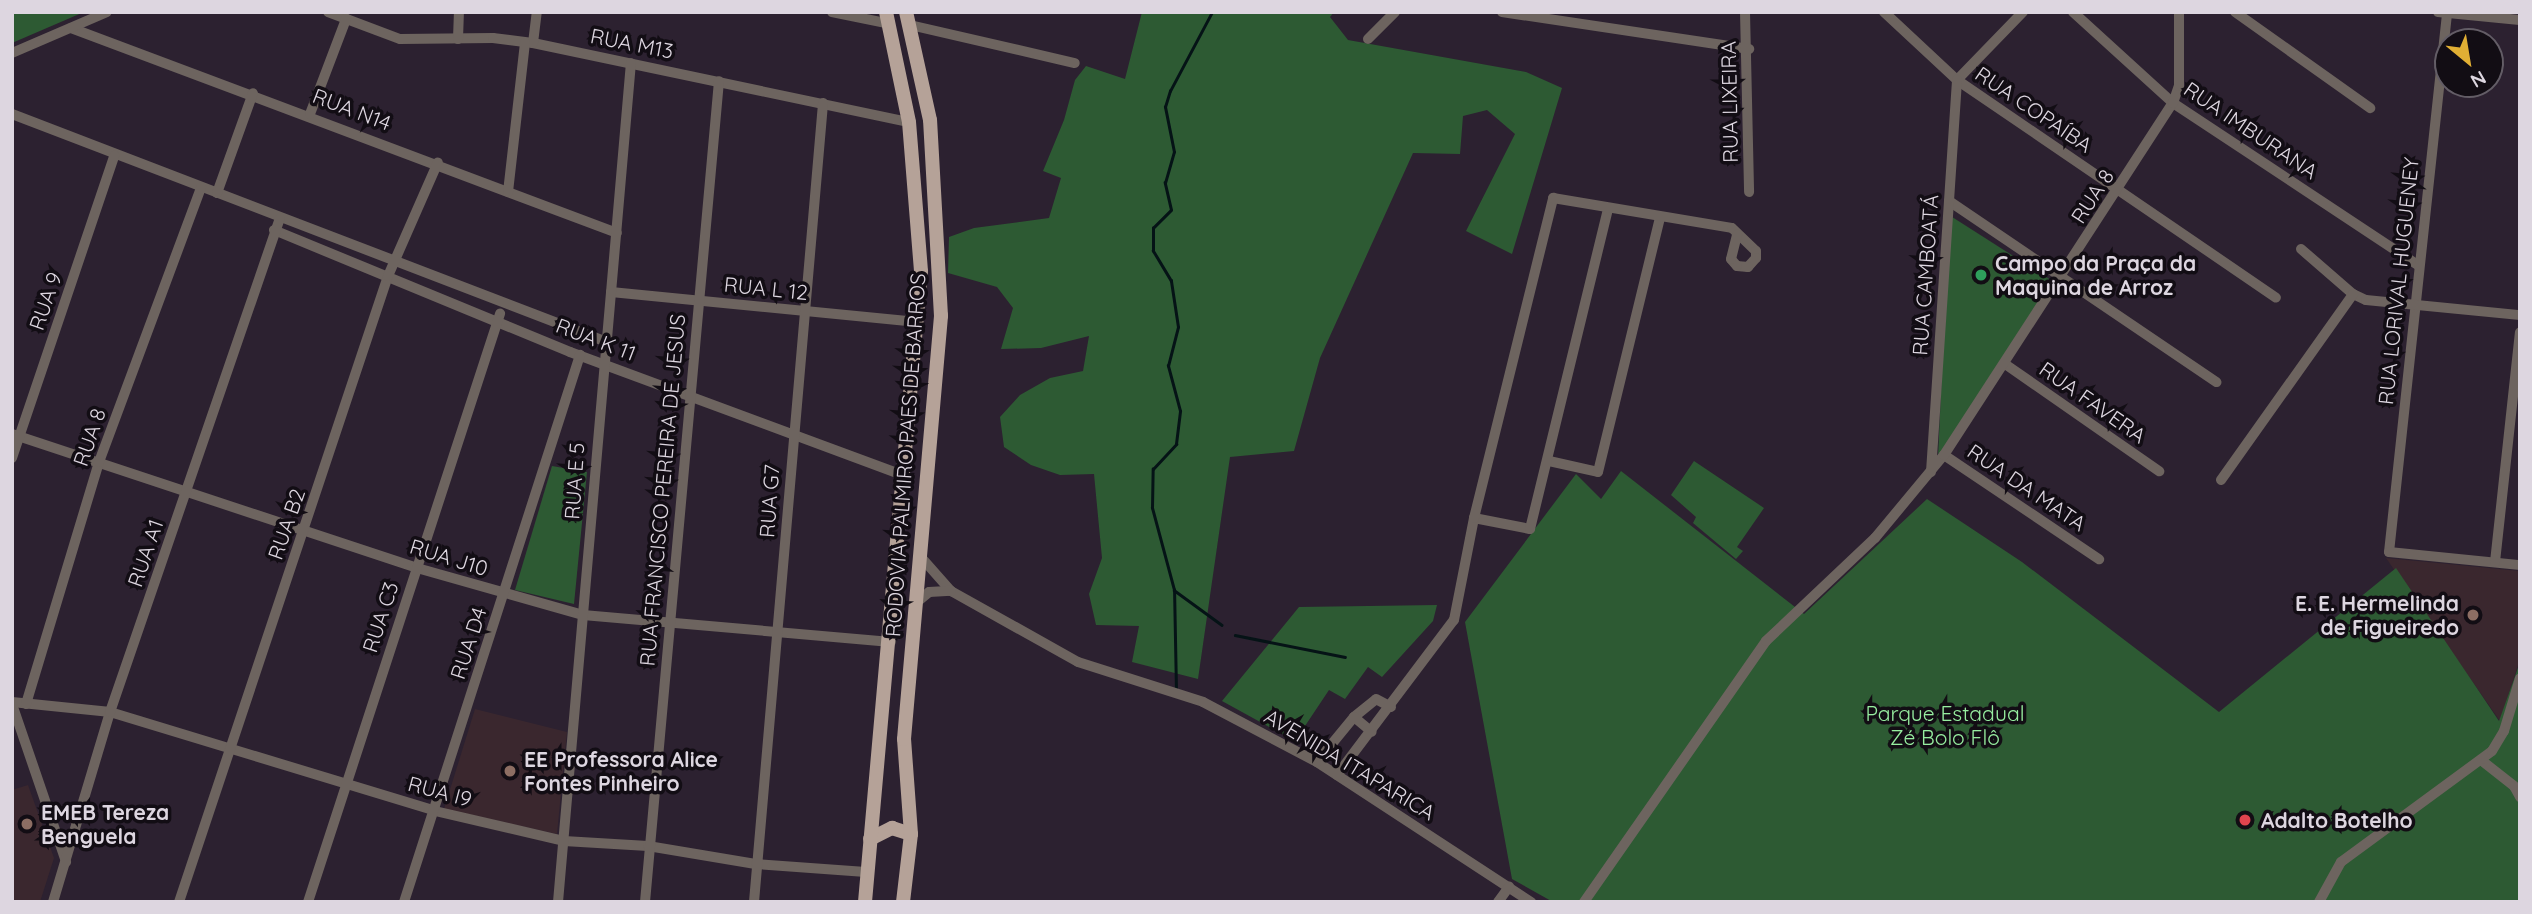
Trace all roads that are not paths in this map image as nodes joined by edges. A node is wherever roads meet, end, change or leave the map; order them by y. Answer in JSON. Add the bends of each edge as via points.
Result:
{"nodes":[{"id":1,"x":107,"y":12,"type":"edge"},
{"id":2,"x":328,"y":12,"type":"edge"},
{"id":3,"x":458,"y":12,"type":"edge"},
{"id":4,"x":537,"y":12,"type":"edge"},
{"id":5,"x":832,"y":12,"type":"edge"},
{"id":6,"x":1395,"y":12,"type":"edge"},
{"id":7,"x":1502,"y":12,"type":"edge"},
{"id":8,"x":1745,"y":12,"type":"edge"},
{"id":9,"x":2023,"y":12,"type":"edge"},
{"id":10,"x":2073,"y":12,"type":"edge"},
{"id":11,"x":2179,"y":12,"type":"edge"},
{"id":12,"x":2235,"y":12,"type":"edge"},
{"id":13,"x":2442,"y":13,"type":"edge"},
{"id":14,"x":1891,"y":15,"type":"edge"},
{"id":15,"x":2514,"y":17,"type":"edge"},
{"id":16,"x":888,"y":18,"type":"edge"},
{"id":17,"x":346,"y":19,"type":"junction"},
{"id":18,"x":908,"y":19,"type":"edge"},
{"id":19,"x":71,"y":28,"type":"junction"},
{"id":20,"x":458,"y":39,"type":"junction"},
{"id":21,"x":1368,"y":39,"type":"dead end"},
{"id":22,"x":529,"y":43,"type":"junction"},
{"id":23,"x":1749,"y":49,"type":"junction"},
{"id":24,"x":12,"y":53,"type":"edge"},
{"id":25,"x":631,"y":63,"type":"junction"},
{"id":26,"x":1075,"y":63,"type":"dead end"},
{"id":27,"x":1957,"y":80,"type":"junction"},
{"id":28,"x":719,"y":81,"type":"junction"},
{"id":29,"x":253,"y":93,"type":"junction"},
{"id":30,"x":823,"y":103,"type":"junction"},
{"id":31,"x":2173,"y":103,"type":"junction"},
{"id":32,"x":2370,"y":107,"type":"dead end"},
{"id":33,"x":12,"y":114,"type":"edge"},
{"id":34,"x":310,"y":114,"type":"junction"},
{"id":35,"x":909,"y":122,"type":"junction"},
{"id":36,"x":114,"y":156,"type":"junction"},
{"id":37,"x":438,"y":162,"type":"junction"},
{"id":38,"x":201,"y":187,"type":"junction"},
{"id":39,"x":2119,"y":190,"type":"junction"},
{"id":40,"x":508,"y":192,"type":"junction"},
{"id":41,"x":1749,"y":192,"type":"dead end"},
{"id":42,"x":217,"y":193,"type":"junction"},
{"id":43,"x":1949,"y":201,"type":"junction"},
{"id":44,"x":1608,"y":209,"type":"junction"},
{"id":45,"x":1660,"y":217,"type":"junction"},
{"id":46,"x":279,"y":218,"type":"junction"},
{"id":47,"x":274,"y":230,"type":"junction"},
{"id":48,"x":617,"y":233,"type":"junction"},
{"id":49,"x":1737,"y":235,"type":"dead end"},
{"id":50,"x":2301,"y":249,"type":"dead end"},
{"id":51,"x":394,"y":263,"type":"junction"},
{"id":52,"x":2419,"y":266,"type":"junction"},
{"id":53,"x":388,"y":276,"type":"junction"},
{"id":54,"x":2062,"y":278,"type":"junction"},
{"id":55,"x":611,"y":292,"type":"junction"},
{"id":56,"x":2353,"y":294,"type":"junction"},
{"id":57,"x":2276,"y":298,"type":"dead end"},
{"id":58,"x":699,"y":301,"type":"junction"},
{"id":59,"x":2417,"y":303,"type":"junction"},
{"id":60,"x":503,"y":305,"type":"junction"},
{"id":61,"x":806,"y":312,"type":"junction"},
{"id":62,"x":2520,"y":315,"type":"edge"},
{"id":63,"x":498,"y":321,"type":"junction"},
{"id":64,"x":918,"y":322,"type":"junction"},
{"id":65,"x":2520,"y":331,"type":"edge"},
{"id":66,"x":607,"y":342,"type":"junction"},
{"id":67,"x":580,"y":355,"type":"junction"},
{"id":68,"x":603,"y":362,"type":"junction"},
{"id":69,"x":2005,"y":364,"type":"junction"},
{"id":70,"x":2217,"y":382,"type":"dead end"},
{"id":71,"x":692,"y":397,"type":"junction"},
{"id":72,"x":793,"y":433,"type":"junction"},
{"id":73,"x":16,"y":435,"type":"edge"},
{"id":74,"x":1944,"y":456,"type":"junction"},
{"id":75,"x":12,"y":458,"type":"edge"},
{"id":76,"x":1549,"y":461,"type":"junction"},
{"id":77,"x":99,"y":462,"type":"junction"},
{"id":78,"x":2159,"y":471,"type":"dead end"},
{"id":79,"x":1931,"y":474,"type":"junction"},
{"id":80,"x":906,"y":476,"type":"junction"},
{"id":81,"x":2221,"y":480,"type":"dead end"},
{"id":82,"x":187,"y":491,"type":"junction"},
{"id":83,"x":1474,"y":519,"type":"junction"},
{"id":84,"x":305,"y":530,"type":"junction"},
{"id":85,"x":920,"y":556,"type":"junction"},
{"id":86,"x":2099,"y":559,"type":"dead end"},
{"id":87,"x":2495,"y":562,"type":"junction"},
{"id":88,"x":2520,"y":565,"type":"edge"},
{"id":89,"x":417,"y":568,"type":"junction"},
{"id":90,"x":951,"y":591,"type":"junction"},
{"id":91,"x":504,"y":595,"type":"junction"},
{"id":92,"x":916,"y":603,"type":"junction"},
{"id":93,"x":583,"y":615,"type":"junction"},
{"id":94,"x":670,"y":622,"type":"junction"},
{"id":95,"x":780,"y":632,"type":"junction"},
{"id":96,"x":891,"y":642,"type":"junction"},
{"id":97,"x":2519,"y":684,"type":"edge"},
{"id":98,"x":12,"y":703,"type":"edge"},
{"id":99,"x":26,"y":704,"type":"junction"},
{"id":100,"x":1391,"y":707,"type":"junction"},
{"id":101,"x":110,"y":712,"type":"junction"},
{"id":102,"x":1354,"y":717,"type":"junction"},
{"id":103,"x":1372,"y":732,"type":"junction"},
{"id":104,"x":230,"y":746,"type":"junction"},
{"id":105,"x":2481,"y":760,"type":"junction"},
{"id":106,"x":1317,"y":761,"type":"junction"},
{"id":107,"x":1337,"y":775,"type":"junction"},
{"id":108,"x":347,"y":783,"type":"junction"},
{"id":109,"x":2520,"y":797,"type":"edge"},
{"id":110,"x":435,"y":811,"type":"junction"},
{"id":111,"x":911,"y":834,"type":"junction"},
{"id":112,"x":870,"y":839,"type":"junction"},
{"id":113,"x":564,"y":841,"type":"junction"},
{"id":114,"x":648,"y":846,"type":"junction"},
{"id":115,"x":66,"y":862,"type":"junction"},
{"id":116,"x":757,"y":864,"type":"junction"},
{"id":117,"x":866,"y":872,"type":"junction"},
{"id":118,"x":1508,"y":887,"type":"junction"},
{"id":119,"x":865,"y":896,"type":"edge"},
{"id":120,"x":53,"y":902,"type":"edge"},
{"id":121,"x":179,"y":902,"type":"edge"},
{"id":122,"x":308,"y":902,"type":"edge"},
{"id":123,"x":404,"y":902,"type":"edge"},
{"id":124,"x":558,"y":902,"type":"edge"},
{"id":125,"x":645,"y":902,"type":"edge"},
{"id":126,"x":754,"y":902,"type":"edge"},
{"id":127,"x":877,"y":902,"type":"edge"},
{"id":128,"x":903,"y":902,"type":"edge"},
{"id":129,"x":1498,"y":902,"type":"edge"},
{"id":130,"x":1531,"y":902,"type":"edge"},
{"id":131,"x":1584,"y":902,"type":"edge"},
{"id":132,"x":2319,"y":902,"type":"edge"}],
"edges":[{"from":1,"to":19,"type":"street"},
{"from":2,"to":17,"type":"street","name":"RUA M13"},
{"from":3,"to":20,"type":"street"},
{"from":4,"to":22,"type":"street"},
{"from":5,"to":16,"type":"street"},
{"from":6,"to":21,"type":"street"},
{"from":7,"to":23,"type":"street"},
{"from":8,"to":23,"type":"street","name":"RUA LIXEIRA"},
{"from":9,"to":27,"type":"street"},
{"from":10,"to":31,"type":"street","name":"RUA IMBURANA"},
{"from":11,"to":31,"type":"street","name":"RUA 8","via":[[2179,86]]},
{"from":12,"to":32,"type":"street"},
{"from":13,"to":15,"type":"street"},
{"from":13,"to":52,"type":"street","name":"RUA LORIVAL HUGUENEY"},
{"from":14,"to":27,"type":"street","name":"RUA COPAÍBA"},
{"from":16,"to":35,"type":"main road","name":"RODOVIA PALMIRO PAES DE BARROS"},
{"from":17,"to":20,"type":"street","name":"RUA M13","via":[[400,39]]},
{"from":17,"to":34,"type":"street"},
{"from":18,"to":26,"type":"street"},
{"from":18,"to":85,"type":"main road","name":"RODOVIA PALMIRO PAES DE BARROS","via":[[930,120],[941,269]]},
{"from":19,"to":24,"type":"street"},
{"from":19,"to":29,"type":"street","name":"RUA N14"},
{"from":20,"to":22,"type":"street","name":"RUA M13"},
{"from":22,"to":25,"type":"street","name":"RUA M13"},
{"from":22,"to":40,"type":"street"},
{"from":23,"to":41,"type":"street","name":"RUA LIXEIRA"},
{"from":25,"to":28,"type":"street","name":"RUA M13"},
{"from":25,"to":48,"type":"street","name":"RUA E 5"},
{"from":27,"to":39,"type":"street","name":"RUA COPAÍBA"},
{"from":27,"to":43,"type":"street","name":"RUA CAMBOATÁ"},
{"from":28,"to":30,"type":"street","name":"RUA M13"},
{"from":28,"to":58,"type":"street","name":"RUA FRANCISCO PEREIRA DE JESUS"},
{"from":29,"to":34,"type":"street","name":"RUA N14"},
{"from":29,"to":42,"type":"street"},
{"from":30,"to":35,"type":"street","name":"RUA M13"},
{"from":30,"to":61,"type":"street","name":"RUA G7"},
{"from":31,"to":39,"type":"street","name":"RUA 8"},
{"from":31,"to":52,"type":"street","name":"RUA IMBURANA"},
{"from":33,"to":36,"type":"street","name":"RUA K 11"},
{"from":34,"to":37,"type":"street","name":"RUA N14"},
{"from":35,"to":64,"type":"main road","name":"RODOVIA PALMIRO PAES DE BARROS","via":[[919,200]]},
{"from":36,"to":38,"type":"street","name":"RUA K 11"},
{"from":36,"to":73,"type":"street","name":"RUA 9"},
{"from":37,"to":40,"type":"street","name":"RUA N14"},
{"from":37,"to":51,"type":"street","name":"RUA B2"},
{"from":38,"to":42,"type":"street","name":"RUA K 11"},
{"from":38,"to":77,"type":"street","name":"RUA 8"},
{"from":39,"to":54,"type":"street","name":"RUA 8"},
{"from":39,"to":57,"type":"street","name":"RUA COPAÍBA"},
{"from":40,"to":48,"type":"street","name":"RUA N14"},
{"from":42,"to":46,"type":"street","name":"RUA K 11"},
{"from":43,"to":54,"type":"street"},
{"from":43,"to":79,"type":"street","name":"RUA CAMBOATÁ"},
{"from":44,"to":45,"type":"street"},
{"from":44,"to":76,"type":"street"},
{"from":44,"to":83,"type":"street","via":[[1553,198]]},
{"from":45,"to":49,"type":"street","via":[[1729,228]]},
{"from":45,"to":76,"type":"street","via":[[1598,472]]},
{"from":46,"to":47,"type":"street","name":"RUA A1"},
{"from":46,"to":51,"type":"street","name":"RUA K 11"},
{"from":47,"to":53,"type":"street","name":"RUA K 11"},
{"from":47,"to":82,"type":"street","name":"RUA A1"},
{"from":48,"to":55,"type":"street","name":"RUA E 5"},
{"from":50,"to":56,"type":"street"},
{"from":51,"to":53,"type":"street","name":"RUA B2"},
{"from":51,"to":60,"type":"street","name":"RUA K 11"},
{"from":52,"to":59,"type":"street","name":"RUA LORIVAL HUGUENEY"},
{"from":53,"to":63,"type":"street","name":"RUA K 11"},
{"from":53,"to":84,"type":"street","name":"RUA B2"},
{"from":54,"to":69,"type":"street","name":"RUA 8"},
{"from":54,"to":70,"type":"street"},
{"from":55,"to":58,"type":"street","name":"RUA L 12"},
{"from":55,"to":66,"type":"street","name":"RUA E 5"},
{"from":56,"to":59,"type":"street","via":[[2366,300]]},
{"from":56,"to":81,"type":"street"},
{"from":58,"to":61,"type":"street","name":"RUA L 12"},
{"from":58,"to":71,"type":"street","name":"RUA FRANCISCO PEREIRA DE JESUS"},
{"from":59,"to":62,"type":"street"},
{"from":59,"to":87,"type":"street","name":"RUA LORIVAL HUGUENEY","via":[[2389,552]]},
{"from":60,"to":63,"type":"street","name":"RUA C3"},
{"from":60,"to":66,"type":"street","name":"RUA K 11"},
{"from":61,"to":64,"type":"street","name":"RUA L 12"},
{"from":61,"to":72,"type":"street","name":"RUA G7"},
{"from":63,"to":67,"type":"street","name":"RUA K 11"},
{"from":63,"to":89,"type":"street","name":"RUA C3"},
{"from":64,"to":80,"type":"main road","name":"RODOVIA PALMIRO PAES DE BARROS"},
{"from":65,"to":87,"type":"street"},
{"from":66,"to":68,"type":"street","name":"RUA E 5"},
{"from":67,"to":68,"type":"street","name":"RUA K 11"},
{"from":67,"to":91,"type":"street","name":"RUA D4"},
{"from":68,"to":71,"type":"street","name":"RUA K 11"},
{"from":68,"to":93,"type":"street","name":"RUA E 5"},
{"from":69,"to":74,"type":"street","name":"RUA 8"},
{"from":69,"to":78,"type":"street","name":"RUA FAVERA"},
{"from":71,"to":72,"type":"street","name":"RUA K 11"},
{"from":71,"to":94,"type":"street","name":"RUA FRANCISCO PEREIRA DE JESUS"},
{"from":72,"to":80,"type":"street","name":"RUA K 11"},
{"from":72,"to":95,"type":"street","name":"RUA G7"},
{"from":73,"to":75,"type":"street","name":"RUA 9"},
{"from":73,"to":77,"type":"street","name":"RUA J10"},
{"from":74,"to":79,"type":"street","name":"RUA DA MATA"},
{"from":74,"to":86,"type":"street","name":"RUA DA MATA"},
{"from":76,"to":83,"type":"street","via":[[1530,529]]},
{"from":77,"to":82,"type":"street","name":"RUA J10"},
{"from":77,"to":99,"type":"street","name":"RUA 8"},
{"from":79,"to":131,"type":"street","name":"RUA DA MATA","via":[[1852,561],[1766,641]]},
{"from":80,"to":96,"type":"main road","name":"RODOVIA PALMIRO PAES DE BARROS"},
{"from":82,"to":84,"type":"street","name":"RUA J10"},
{"from":82,"to":101,"type":"street","name":"RUA A1"},
{"from":83,"to":100,"type":"street","via":[[1454,620]]},
{"from":84,"to":89,"type":"street","name":"RUA J10"},
{"from":84,"to":104,"type":"street","name":"RUA B2"},
{"from":85,"to":90,"type":"street","name":"AVENIDA ITAPARICA"},
{"from":85,"to":92,"type":"main road","name":"RODOVIA PALMIRO PAES DE BARROS"},
{"from":87,"to":88,"type":"street"},
{"from":89,"to":91,"type":"street","name":"RUA J10"},
{"from":89,"to":108,"type":"street","name":"RUA C3"},
{"from":90,"to":92,"type":"street","via":[[929,593]]},
{"from":90,"to":106,"type":"street","name":"AVENIDA ITAPARICA","via":[[1078,662],[1203,702]]},
{"from":91,"to":93,"type":"street","name":"RUA J10"},
{"from":91,"to":110,"type":"street","name":"RUA D4"},
{"from":92,"to":111,"type":"main road","name":"RODOVIA PALMIRO PAES DE BARROS","via":[[904,739]]},
{"from":93,"to":94,"type":"street","name":"RUA J10"},
{"from":93,"to":113,"type":"street","name":"RUA E 5"},
{"from":94,"to":95,"type":"street","name":"RUA J10"},
{"from":94,"to":114,"type":"street","name":"RUA FRANCISCO PEREIRA DE JESUS"},
{"from":95,"to":96,"type":"street","name":"RUA J10"},
{"from":95,"to":116,"type":"street","name":"RUA G7"},
{"from":96,"to":112,"type":"main road","name":"RODOVIA PALMIRO PAES DE BARROS"},
{"from":97,"to":105,"type":"street","via":[[2504,731]]},
{"from":98,"to":99,"type":"street","name":"RUA I9"},
{"from":98,"to":115,"type":"street"},
{"from":99,"to":101,"type":"street","name":"RUA I9"},
{"from":100,"to":102,"type":"street","via":[[1376,699]]},
{"from":100,"to":103,"type":"street"},
{"from":101,"to":104,"type":"street","name":"RUA I9"},
{"from":101,"to":115,"type":"street","name":"RUA A1"},
{"from":102,"to":103,"type":"street"},
{"from":102,"to":106,"type":"street"},
{"from":103,"to":107,"type":"street"},
{"from":104,"to":108,"type":"street","name":"RUA I9"},
{"from":104,"to":121,"type":"street","name":"RUA B2"},
{"from":105,"to":109,"type":"street","via":[[2514,786]]},
{"from":105,"to":132,"type":"street","via":[[2341,862]]},
{"from":106,"to":107,"type":"street","name":"AVENIDA ITAPARICA"},
{"from":107,"to":118,"type":"street","name":"AVENIDA ITAPARICA"},
{"from":108,"to":110,"type":"street","name":"RUA I9"},
{"from":108,"to":122,"type":"street","name":"RUA C3"},
{"from":110,"to":113,"type":"street","name":"RUA I9"},
{"from":110,"to":123,"type":"street","name":"RUA D4"},
{"from":111,"to":112,"type":"main road","via":[[892,828]]},
{"from":111,"to":128,"type":"main road","name":"RODOVIA PALMIRO PAES DE BARROS"},
{"from":112,"to":117,"type":"main road","name":"RODOVIA PALMIRO PAES DE BARROS"},
{"from":113,"to":114,"type":"street","name":"RUA I9"},
{"from":113,"to":124,"type":"street","name":"RUA E 5"},
{"from":114,"to":116,"type":"street","name":"RUA I9"},
{"from":114,"to":125,"type":"street","name":"RUA FRANCISCO PEREIRA DE JESUS"},
{"from":115,"to":120,"type":"street","name":"RUA A1"},
{"from":116,"to":117,"type":"street","name":"RUA I9"},
{"from":116,"to":126,"type":"street","name":"RUA G7"},
{"from":117,"to":119,"type":"main road","name":"RODOVIA PALMIRO PAES DE BARROS"},
{"from":118,"to":129,"type":"street"},
{"from":118,"to":130,"type":"street","name":"AVENIDA ITAPARICA"},
{"from":119,"to":127,"type":"main road"}]}
